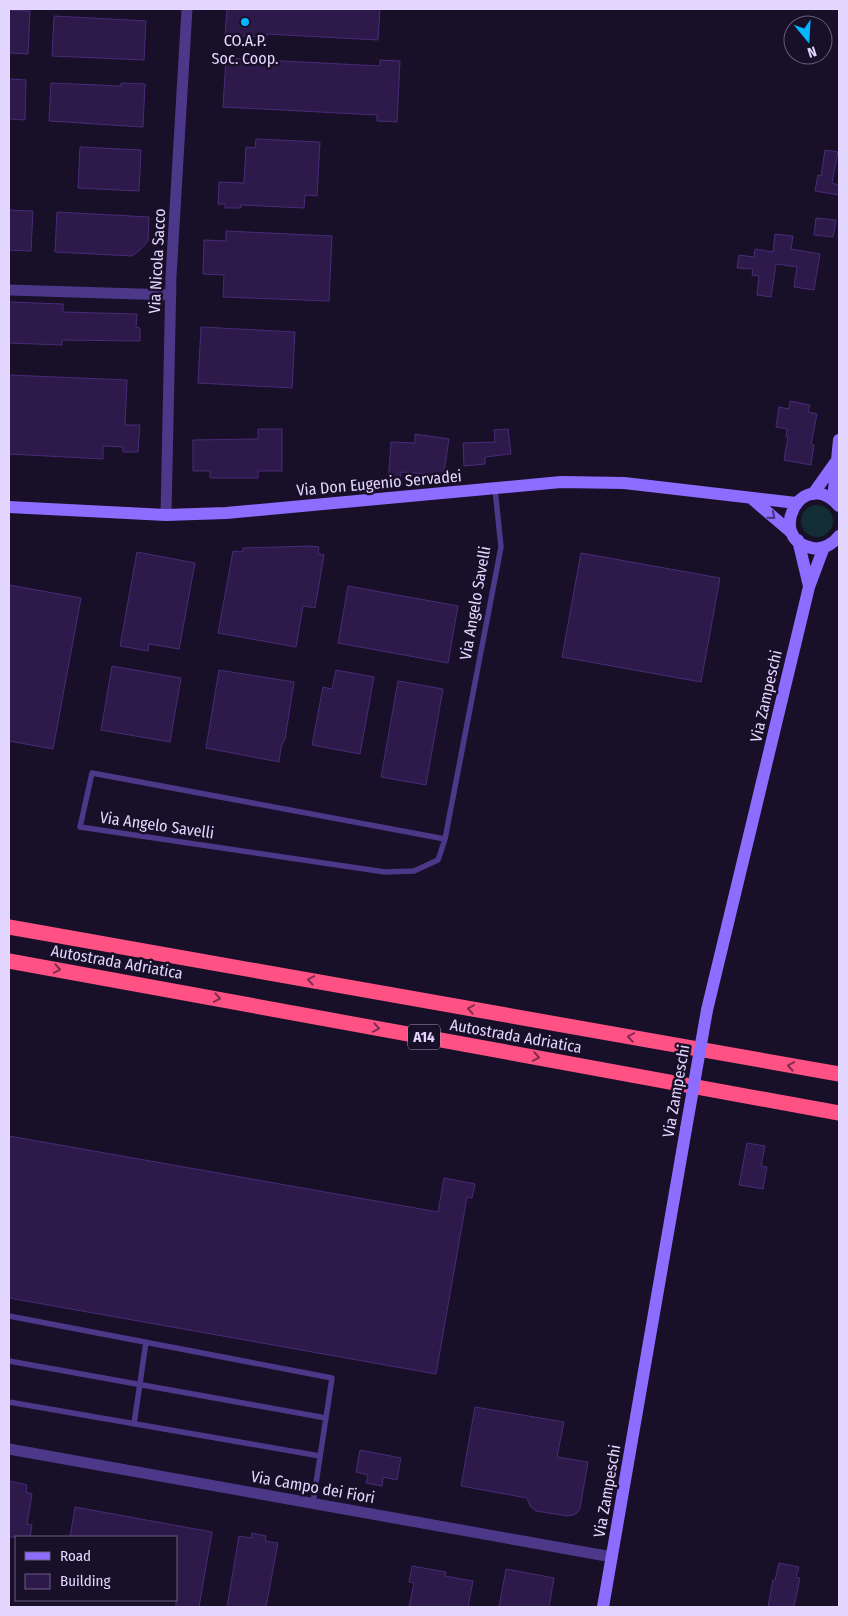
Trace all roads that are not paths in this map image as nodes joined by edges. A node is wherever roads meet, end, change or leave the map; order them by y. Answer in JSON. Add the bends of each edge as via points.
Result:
{"nodes":[{"id":1,"x":187,"y":9,"type":"edge"},
{"id":2,"x":9,"y":290,"type":"edge"},
{"id":3,"x":171,"y":295,"type":"junction"},
{"id":4,"x":839,"y":440,"type":"edge"},
{"id":5,"x":836,"y":460,"type":"junction"},
{"id":6,"x":495,"y":489,"type":"junction"},
{"id":7,"x":813,"y":494,"type":"junction"},
{"id":8,"x":751,"y":498,"type":"junction"},
{"id":9,"x":836,"y":502,"type":"edge"},
{"id":10,"x":796,"y":503,"type":"junction"},
{"id":11,"x":9,"y":507,"type":"edge"},
{"id":12,"x":166,"y":515,"type":"junction"},
{"id":13,"x":795,"y":536,"type":"junction"},
{"id":14,"x":839,"y":536,"type":"edge"},
{"id":15,"x":824,"y":547,"type":"junction"},
{"id":16,"x":809,"y":587,"type":"junction"},
{"id":17,"x":445,"y":839,"type":"junction"},
{"id":18,"x":9,"y":927,"type":"edge"},
{"id":19,"x":9,"y":960,"type":"edge"},
{"id":20,"x":839,"y":1074,"type":"edge"},
{"id":21,"x":839,"y":1113,"type":"edge"},
{"id":22,"x":9,"y":1316,"type":"edge"},
{"id":23,"x":146,"y":1342,"type":"junction"},
{"id":24,"x":9,"y":1361,"type":"edge"},
{"id":25,"x":138,"y":1384,"type":"junction"},
{"id":26,"x":9,"y":1402,"type":"edge"},
{"id":27,"x":326,"y":1418,"type":"junction"},
{"id":28,"x":134,"y":1424,"type":"junction"},
{"id":29,"x":9,"y":1450,"type":"edge"},
{"id":30,"x":320,"y":1456,"type":"junction"},
{"id":31,"x":313,"y":1503,"type":"junction"},
{"id":32,"x":612,"y":1556,"type":"junction"},
{"id":33,"x":602,"y":1607,"type":"edge"}],
"edges":[{"from":1,"to":3,"type":"street","name":"Via Nicola Sacco"},
{"from":2,"to":3,"type":"street"},
{"from":3,"to":12,"type":"street","name":"Via Nicola Sacco"},
{"from":4,"to":5,"type":"street"},
{"from":5,"to":7,"type":"street"},
{"from":5,"to":9,"type":"street"},
{"from":6,"to":8,"type":"street","name":"Via Don Eugenio Servadei","via":[[561,482],[624,482]]},
{"from":6,"to":12,"type":"street","name":"Via Don Eugenio Servadei","via":[[226,513]]},
{"from":6,"to":17,"type":"lane","name":"Via Angelo Savelli","via":[[501,547]]},
{"from":7,"to":9,"type":"street","via":[[827,496]]},
{"from":7,"to":10,"type":"street"},
{"from":8,"to":10,"type":"street","name":"Via Don Eugenio Servadei"},
{"from":8,"to":13,"type":"street","one_way":true},
{"from":10,"to":13,"type":"street","name":"Via Zampeschi","via":[[790,517]]},
{"from":11,"to":12,"type":"street","name":"Via Don Eugenio Servadei"},
{"from":13,"to":15,"type":"street","via":[[810,547]]},
{"from":13,"to":16,"type":"street","name":"Via Zampeschi"},
{"from":14,"to":15,"type":"street"},
{"from":15,"to":16,"type":"street","name":"Via Zampeschi"},
{"from":16,"to":32,"type":"street","name":"Via Zampeschi","bridge":true,"via":[[708,1010]]},
{"from":17,"to":17,"type":"lane","name":"Via Angelo Savelli","via":[[92,772],[80,828],[385,872],[414,871],[438,860]]},
{"from":20,"to":18,"type":"highway","name":"Autostrada Adriatica","number":"A14","one_way":true},
{"from":19,"to":21,"type":"highway","name":"Autostrada Adriatica","number":"A14","one_way":true},
{"from":22,"to":23,"type":"lane"},
{"from":23,"to":25,"type":"lane"},
{"from":23,"to":27,"type":"lane","via":[[332,1378]]},
{"from":24,"to":25,"type":"lane"},
{"from":25,"to":27,"type":"lane"},
{"from":25,"to":28,"type":"lane"},
{"from":26,"to":28,"type":"lane"},
{"from":27,"to":30,"type":"lane"},
{"from":28,"to":30,"type":"lane"},
{"from":29,"to":31,"type":"street","name":"Via Campo dei Fiori"},
{"from":30,"to":31,"type":"lane"},
{"from":31,"to":32,"type":"street","name":"Via Campo dei Fiori"},
{"from":32,"to":33,"type":"street","name":"Via Zampeschi"}]}
